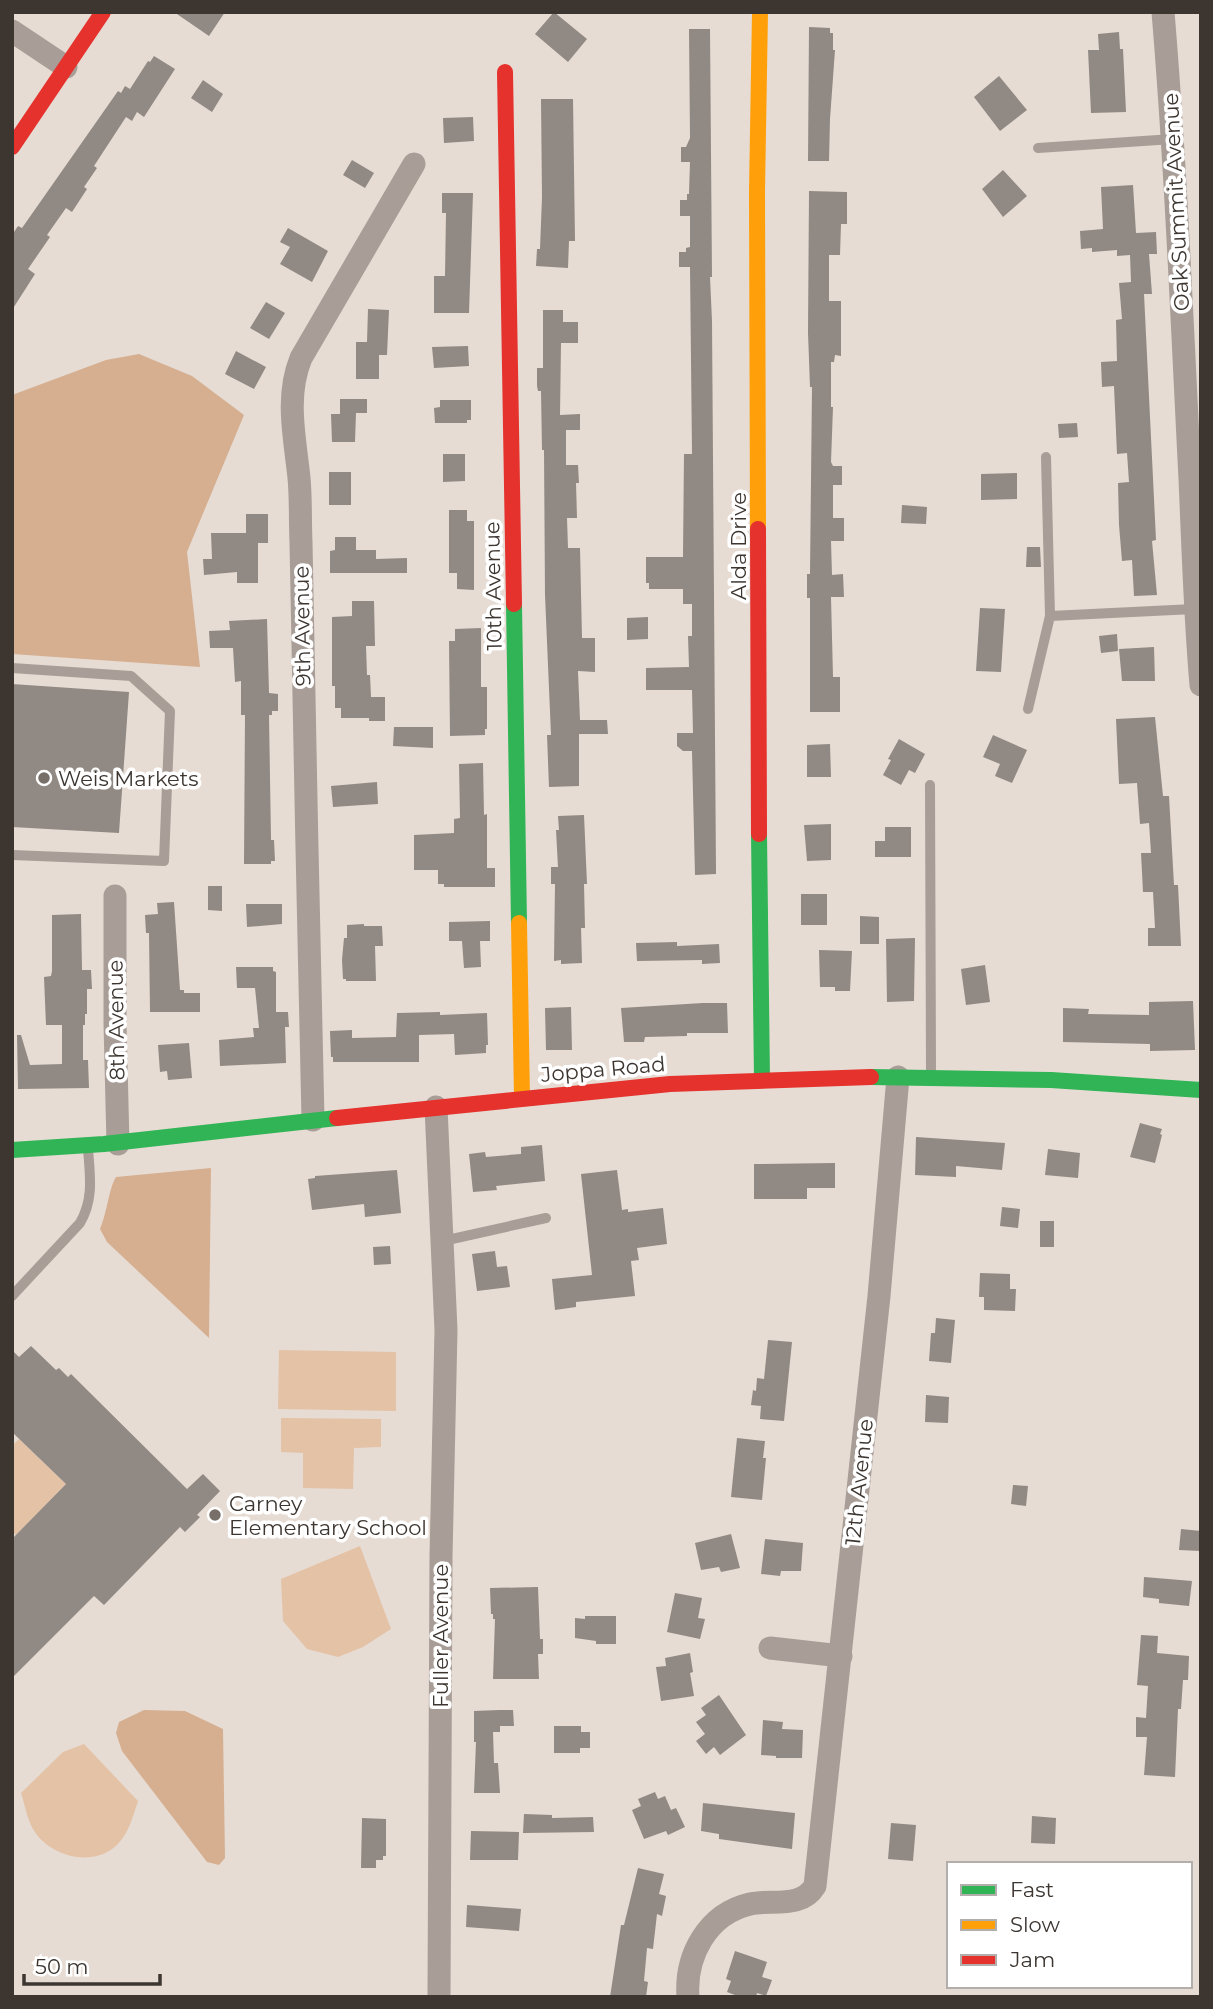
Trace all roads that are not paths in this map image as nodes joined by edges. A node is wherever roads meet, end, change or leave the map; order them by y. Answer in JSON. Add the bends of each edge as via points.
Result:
{"nodes":[{"id":1,"x":760,"y":12,"type":"edge"},
{"id":2,"x":1163,"y":12,"type":"edge"},
{"id":3,"x":101,"y":13,"type":"edge"},
{"id":4,"x":12,"y":32,"type":"edge"},
{"id":5,"x":66,"y":67,"type":"junction"},
{"id":6,"x":505,"y":72,"type":"dead end"},
{"id":7,"x":1173,"y":139,"type":"junction"},
{"id":8,"x":12,"y":147,"type":"edge"},
{"id":9,"x":1038,"y":148,"type":"dead end"},
{"id":10,"x":414,"y":164,"type":"dead end"},
{"id":11,"x":1046,"y":457,"type":"dead end"},
{"id":12,"x":1194,"y":609,"type":"junction"},
{"id":13,"x":1050,"y":617,"type":"junction"},
{"id":14,"x":12,"y":668,"type":"edge"},
{"id":15,"x":1201,"y":685,"type":"edge"},
{"id":16,"x":1028,"y":709,"type":"dead end"},
{"id":17,"x":930,"y":785,"type":"dead end"},
{"id":18,"x":12,"y":855,"type":"edge"},
{"id":19,"x":115,"y":896,"type":"dead end"},
{"id":20,"x":898,"y":1077,"type":"junction"},
{"id":21,"x":931,"y":1078,"type":"junction"},
{"id":22,"x":762,"y":1080,"type":"junction"},
{"id":23,"x":1201,"y":1090,"type":"edge"},
{"id":24,"x":522,"y":1098,"type":"junction"},
{"id":25,"x":436,"y":1107,"type":"junction"},
{"id":26,"x":313,"y":1120,"type":"junction"},
{"id":27,"x":118,"y":1144,"type":"junction"},
{"id":28,"x":88,"y":1147,"type":"junction"},
{"id":29,"x":12,"y":1150,"type":"edge"},
{"id":30,"x":546,"y":1218,"type":"dead end"},
{"id":31,"x":443,"y":1241,"type":"junction"},
{"id":32,"x":12,"y":1296,"type":"edge"},
{"id":33,"x":770,"y":1648,"type":"dead end"},
{"id":34,"x":841,"y":1656,"type":"junction"},
{"id":35,"x":439,"y":1997,"type":"edge"},
{"id":36,"x":688,"y":1997,"type":"edge"}],
"edges":[{"from":1,"to":22,"type":"street","name":"Alda Drive"},
{"from":2,"to":7,"type":"street","name":"Oak Summit Avenue"},
{"from":3,"to":5,"type":"street"},
{"from":4,"to":5,"type":"street"},
{"from":5,"to":8,"type":"street"},
{"from":6,"to":24,"type":"street","name":"10th Avenue"},
{"from":7,"to":9,"type":"lane"},
{"from":7,"to":12,"type":"street","name":"Oak Summit Avenue"},
{"from":10,"to":26,"type":"street","name":"9th Avenue","via":[[301,358],[293,386]]},
{"from":11,"to":13,"type":"lane"},
{"from":12,"to":13,"type":"lane"},
{"from":12,"to":15,"type":"street","name":"Oak Summit Avenue"},
{"from":13,"to":16,"type":"lane"},
{"from":14,"to":18,"type":"lane","via":[[131,676],[170,711],[164,861]]},
{"from":17,"to":21,"type":"lane"},
{"from":19,"to":27,"type":"street","name":"8th Avenue"},
{"from":20,"to":21,"type":"street","name":"Joppa Road"},
{"from":20,"to":22,"type":"street","name":"Joppa Road"},
{"from":20,"to":34,"type":"street","name":"12th Avenue"},
{"from":21,"to":23,"type":"street","name":"Joppa Road"},
{"from":22,"to":24,"type":"street","name":"Joppa Road","via":[[675,1083]]},
{"from":24,"to":25,"type":"street","name":"Joppa Road"},
{"from":25,"to":26,"type":"street","name":"Joppa Road"},
{"from":25,"to":31,"type":"street","name":"Fuller Avenue"},
{"from":26,"to":27,"type":"street","name":"Joppa Road"},
{"from":27,"to":28,"type":"street","name":"Joppa Road"},
{"from":28,"to":29,"type":"street","name":"Joppa Road"},
{"from":28,"to":32,"type":"lane","via":[[91,1193],[86,1214]]},
{"from":30,"to":31,"type":"lane"},
{"from":31,"to":35,"type":"street","name":"Fuller Avenue"},
{"from":33,"to":34,"type":"street"},
{"from":34,"to":36,"type":"street","name":"12th Avenue","via":[[815,1885],[804,1898],[747,1904],[716,1922],[694,1952]]}]}
